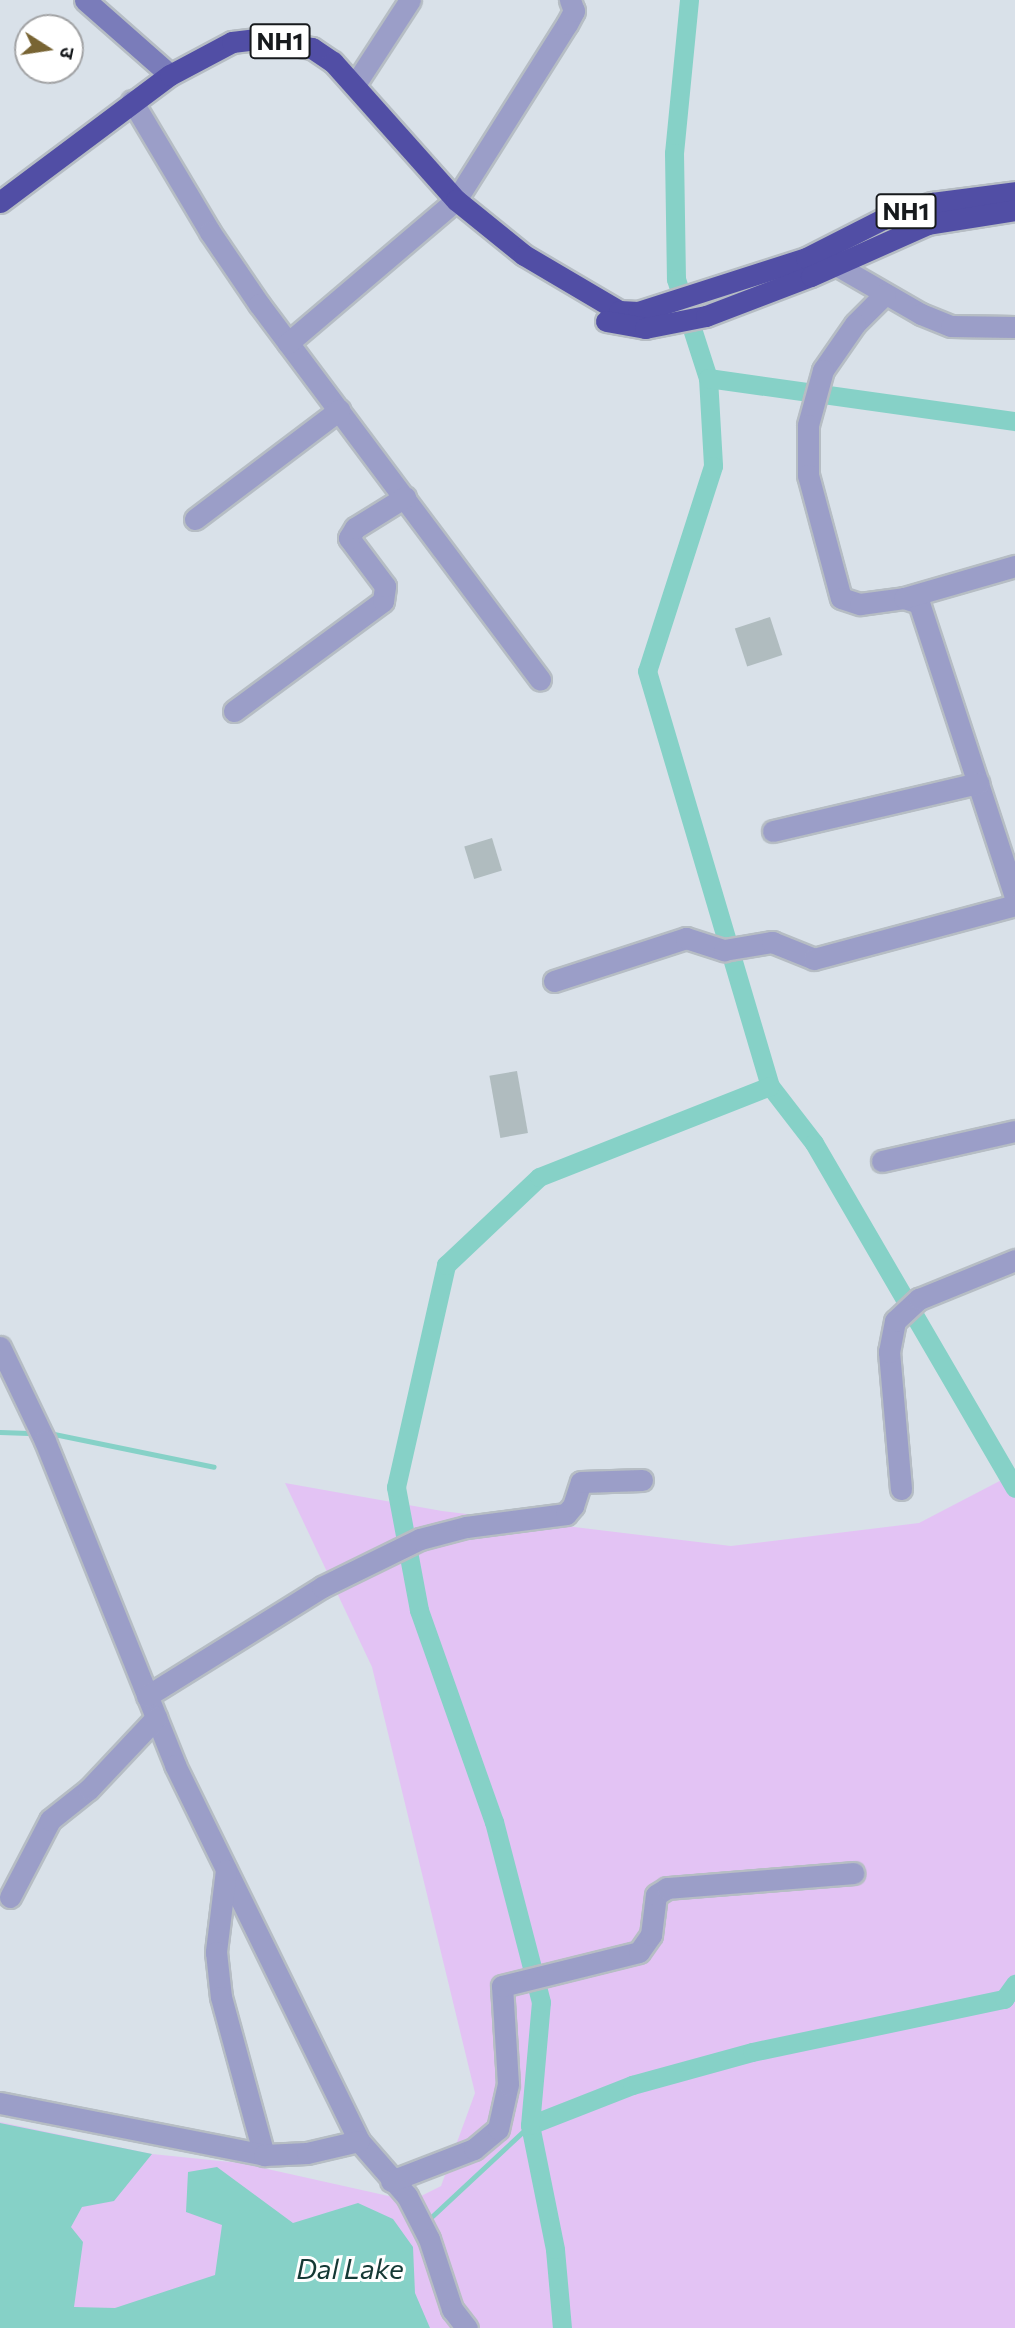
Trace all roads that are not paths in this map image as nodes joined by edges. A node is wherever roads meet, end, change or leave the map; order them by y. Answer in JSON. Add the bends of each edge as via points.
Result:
{"nodes":[{"id":1,"x":85,"y":0,"type":"edge"},
{"id":2,"x":410,"y":0,"type":"edge"},
{"id":3,"x":570,"y":0,"type":"edge"},
{"id":4,"x":170,"y":75,"type":"junction"},
{"id":5,"x":356,"y":83,"type":"junction"},
{"id":6,"x":132,"y":101,"type":"junction"},
{"id":7,"x":1015,"y":192,"type":"edge"},
{"id":8,"x":456,"y":200,"type":"junction"},
{"id":9,"x":0,"y":202,"type":"edge"},
{"id":10,"x":1015,"y":210,"type":"edge"},
{"id":11,"x":811,"y":262,"type":"junction"},
{"id":12,"x":835,"y":265,"type":"junction"},
{"id":13,"x":885,"y":294,"type":"junction"},
{"id":14,"x":1015,"y":327,"type":"edge"},
{"id":15,"x":288,"y":343,"type":"junction"},
{"id":16,"x":339,"y":410,"type":"junction"},
{"id":17,"x":405,"y":497,"type":"junction"},
{"id":18,"x":195,"y":519,"type":"dead end"},
{"id":19,"x":1015,"y":566,"type":"edge"},
{"id":20,"x":904,"y":598,"type":"junction"},
{"id":21,"x":540,"y":679,"type":"dead end"},
{"id":22,"x":234,"y":710,"type":"dead end"},
{"id":23,"x":978,"y":783,"type":"junction"},
{"id":24,"x":774,"y":831,"type":"dead end"},
{"id":25,"x":1015,"y":897,"type":"edge"},
{"id":26,"x":1015,"y":905,"type":"edge"},
{"id":27,"x":554,"y":981,"type":"dead end"},
{"id":28,"x":1015,"y":1132,"type":"edge"},
{"id":29,"x":882,"y":1161,"type":"dead end"},
{"id":30,"x":1015,"y":1260,"type":"edge"},
{"id":31,"x":0,"y":1347,"type":"edge"},
{"id":32,"x":642,"y":1480,"type":"dead end"},
{"id":33,"x":901,"y":1489,"type":"dead end"},
{"id":34,"x":147,"y":1696,"type":"junction"},
{"id":35,"x":156,"y":1718,"type":"junction"},
{"id":36,"x":226,"y":1870,"type":"junction"},
{"id":37,"x":853,"y":1873,"type":"dead end"},
{"id":38,"x":10,"y":1897,"type":"dead end"},
{"id":39,"x":0,"y":2103,"type":"edge"},
{"id":40,"x":359,"y":2141,"type":"junction"},
{"id":41,"x":264,"y":2155,"type":"junction"},
{"id":42,"x":391,"y":2180,"type":"junction"},
{"id":43,"x":467,"y":2328,"type":"edge"}],
"edges":[{"from":1,"to":4,"type":"street"},
{"from":2,"to":5,"type":"street"},
{"from":3,"to":8,"type":"street","via":[[573,11],[567,24]]},
{"from":4,"to":5,"type":"highway","number":"NH1","via":[[232,42],[257,39],[312,48]]},
{"from":4,"to":6,"type":"highway","number":"NH1"},
{"from":5,"to":8,"type":"highway","number":"NH1"},
{"from":6,"to":9,"type":"highway","number":"NH1"},
{"from":6,"to":15,"type":"street","via":[[210,232]]},
{"from":7,"to":11,"type":"highway","number":"NH1","via":[[921,206]]},
{"from":8,"to":11,"type":"highway","number":"NH1","via":[[524,255],[542,279],[588,313],[616,325],[706,316]]},
{"from":8,"to":15,"type":"street"},
{"from":10,"to":12,"type":"highway","number":"NH1","via":[[938,220]]},
{"from":11,"to":12,"type":"highway","number":"NH1"},
{"from":12,"to":13,"type":"street"},
{"from":13,"to":14,"type":"street","via":[[951,326]]},
{"from":13,"to":20,"type":"street","via":[[855,324],[823,370],[806,442],[808,475],[841,598],[860,604]]},
{"from":15,"to":16,"type":"street"},
{"from":16,"to":17,"type":"street"},
{"from":16,"to":18,"type":"street"},
{"from":17,"to":21,"type":"street"},
{"from":17,"to":22,"type":"street","via":[[355,528],[349,538],[385,586],[383,601]]},
{"from":19,"to":20,"type":"street"},
{"from":20,"to":23,"type":"street","via":[[914,599],[923,611]]},
{"from":23,"to":24,"type":"street"},
{"from":23,"to":25,"type":"street"},
{"from":26,"to":27,"type":"street","via":[[814,960],[772,942],[724,950],[686,938]]},
{"from":28,"to":29,"type":"street"},
{"from":30,"to":33,"type":"street","via":[[911,1303],[895,1321],[889,1352]]},
{"from":31,"to":34,"type":"street","via":[[45,1441]]},
{"from":32,"to":34,"type":"street","via":[[581,1482],[566,1514],[466,1527],[420,1539],[322,1587]]},
{"from":34,"to":35,"type":"street"},
{"from":35,"to":36,"type":"street"},
{"from":35,"to":38,"type":"street","via":[[89,1788],[50,1819]]},
{"from":36,"to":40,"type":"street"},
{"from":36,"to":41,"type":"street","via":[[216,1952],[221,1997]]},
{"from":37,"to":42,"type":"street","via":[[667,1888],[656,1895],[651,1935],[644,1949],[506,1984],[500,1998],[508,2084],[498,2129],[474,2149]]},
{"from":39,"to":41,"type":"street"},
{"from":40,"to":41,"type":"street","via":[[307,2153]]},
{"from":40,"to":42,"type":"street"},
{"from":42,"to":43,"type":"street","via":[[407,2196],[429,2239],[452,2309]]}]}
